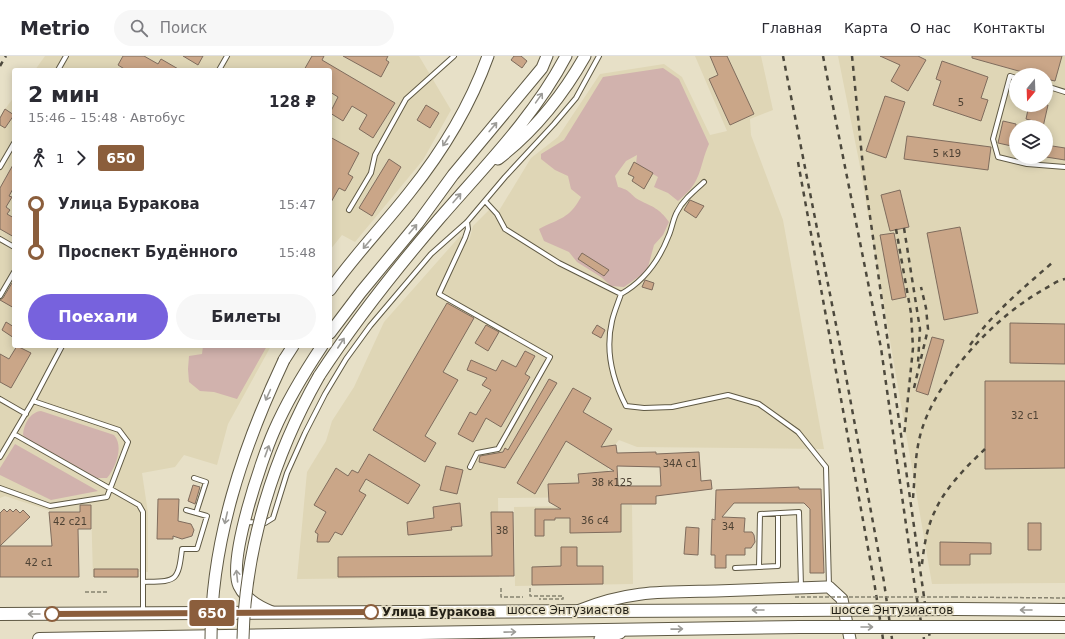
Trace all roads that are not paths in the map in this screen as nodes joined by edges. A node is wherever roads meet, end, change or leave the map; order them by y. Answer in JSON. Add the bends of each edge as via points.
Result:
{"nodes":[{"id":1,"x":66,"y":56,"type":"edge"},
{"id":2,"x":228,"y":56,"type":"edge"},
{"id":3,"x":454,"y":56,"type":"edge"},
{"id":4,"x":488,"y":56,"type":"edge"},
{"id":5,"x":492,"y":56,"type":"edge"},
{"id":6,"x":547,"y":56,"type":"edge"},
{"id":7,"x":566,"y":56,"type":"edge"},
{"id":8,"x":585,"y":56,"type":"edge"},
{"id":9,"x":599,"y":56,"type":"edge"},
{"id":10,"x":59,"y":68,"type":"edge"},
{"id":11,"x":221,"y":68,"type":"edge"},
{"id":12,"x":481,"y":76,"type":"junction"},
{"id":13,"x":1009,"y":80,"type":"edge"},
{"id":14,"x":1053,"y":88,"type":"edge"},
{"id":15,"x":1065,"y":92,"type":"edge"},
{"id":16,"x":12,"y":146,"type":"edge"},
{"id":17,"x":0,"y":167,"type":"edge"},
{"id":18,"x":1065,"y":167,"type":"edge"},
{"id":19,"x":479,"y":174,"type":"junction"},
{"id":20,"x":704,"y":182,"type":"dead end"},
{"id":21,"x":485,"y":202,"type":"junction"},
{"id":22,"x":349,"y":210,"type":"dead end"},
{"id":23,"x":438,"y":220,"type":"junction"},
{"id":24,"x":467,"y":222,"type":"junction"},
{"id":25,"x":0,"y":239,"type":"edge"},
{"id":26,"x":12,"y":246,"type":"edge"},
{"id":27,"x":12,"y":275,"type":"edge"},
{"id":28,"x":332,"y":287,"type":"edge"},
{"id":29,"x":361,"y":292,"type":"junction"},
{"id":30,"x":621,"y":294,"type":"junction"},
{"id":31,"x":0,"y":296,"type":"edge"},
{"id":32,"x":332,"y":330,"type":"edge"},
{"id":33,"x":61,"y":348,"type":"edge"},
{"id":34,"x":292,"y":348,"type":"edge"},
{"id":35,"x":321,"y":348,"type":"edge"},
{"id":36,"x":0,"y":399,"type":"edge"},
{"id":37,"x":33,"y":401,"type":"junction"},
{"id":38,"x":26,"y":414,"type":"junction"},
{"id":39,"x":14,"y":434,"type":"junction"},
{"id":40,"x":0,"y":457,"type":"edge"},
{"id":41,"x":470,"y":467,"type":"dead end"},
{"id":42,"x":194,"y":478,"type":"dead end"},
{"id":43,"x":0,"y":488,"type":"edge"},
{"id":44,"x":110,"y":489,"type":"junction"},
{"id":45,"x":186,"y":510,"type":"dead end"},
{"id":46,"x":196,"y":513,"type":"junction"},
{"id":47,"x":778,"y":514,"type":"dead end"},
{"id":48,"x":245,"y":522,"type":"junction"},
{"id":49,"x":760,"y":567,"type":"junction"},
{"id":50,"x":735,"y":568,"type":"dead end"},
{"id":51,"x":143,"y":582,"type":"junction"},
{"id":52,"x":829,"y":587,"type":"junction"},
{"id":53,"x":801,"y":588,"type":"junction"},
{"id":54,"x":580,"y":610,"type":"junction"},
{"id":55,"x":1065,"y":610,"type":"edge"},
{"id":56,"x":272,"y":612,"type":"junction"},
{"id":57,"x":143,"y":613,"type":"junction"},
{"id":58,"x":0,"y":614,"type":"edge"},
{"id":59,"x":1065,"y":627,"type":"edge"},
{"id":60,"x":638,"y":630,"type":"junction"},
{"id":61,"x":165,"y":638,"type":"edge"},
{"id":62,"x":39,"y":639,"type":"edge"},
{"id":63,"x":210,"y":639,"type":"edge"},
{"id":64,"x":243,"y":639,"type":"edge"},
{"id":65,"x":600,"y":639,"type":"edge"},
{"id":66,"x":850,"y":639,"type":"edge"}],
"edges":[{"from":1,"to":10,"type":"lane"},
{"from":2,"to":11,"type":"lane"},
{"from":3,"to":22,"type":"lane","via":[[406,99],[376,155],[371,173]]},
{"from":4,"to":12,"type":"main road"},
{"from":5,"to":12,"type":"main road"},
{"from":29,"to":6,"type":"main road","one_way":true,"via":[[542,68]]},
{"from":19,"to":7,"type":"main road","one_way":true,"via":[[517,129]]},
{"from":8,"to":19,"type":"main road","via":[[557,99],[518,143]]},
{"from":9,"to":21,"type":"lane","via":[[576,98]]},
{"from":12,"to":28,"type":"main road","one_way":true,"via":[[456,126],[432,162]]},
{"from":13,"to":18,"type":"lane","via":[[993,139],[998,157],[1027,164]]},
{"from":14,"to":15,"type":"lane"},
{"from":16,"to":17,"type":"lane"},
{"from":23,"to":19,"type":"main road","one_way":true},
{"from":20,"to":30,"type":"lane","via":[[688,196],[676,212],[667,241],[649,273]]},
{"from":21,"to":24,"type":"lane"},
{"from":21,"to":30,"type":"lane","via":[[497,214],[505,229],[559,263]]},
{"from":23,"to":29,"type":"main road"},
{"from":64,"to":23,"type":"main road","one_way":true,"bridge":true,"via":[[250,562],[261,518],[287,439],[319,376],[348,332]]},
{"from":24,"to":41,"type":"lane","via":[[465,238],[439,294],[550,357],[498,449],[477,453]]},
{"from":24,"to":48,"type":"lane","via":[[431,254],[370,326],[346,359],[305,433],[287,473],[273,518],[265,523]]},
{"from":25,"to":26,"type":"lane"},
{"from":27,"to":31,"type":"lane"},
{"from":29,"to":32,"type":"main road"},
{"from":30,"to":52,"type":"lane","via":[[612,321],[609,349],[616,388],[626,406],[672,407],[728,395],[760,404],[798,432],[826,467]]},
{"from":33,"to":37,"type":"lane"},
{"from":34,"to":63,"type":"main road","one_way":true,"bridge":true,"via":[[250,437],[231,496],[215,574]]},
{"from":48,"to":35,"type":"main road","one_way":true,"via":[[274,431],[307,368]]},
{"from":36,"to":38,"type":"lane"},
{"from":37,"to":38,"type":"lane"},
{"from":37,"to":44,"type":"lane","via":[[119,430],[128,442]]},
{"from":38,"to":39,"type":"lane"},
{"from":39,"to":40,"type":"lane"},
{"from":39,"to":44,"type":"lane"},
{"from":42,"to":46,"type":"lane","via":[[206,482]]},
{"from":43,"to":44,"type":"lane","via":[[50,506],[107,497]]},
{"from":44,"to":51,"type":"lane","via":[[139,505],[142,512]]},
{"from":45,"to":46,"type":"lane"},
{"from":46,"to":51,"type":"lane","via":[[207,516],[197,549],[182,549],[177,575],[172,580]]},
{"from":47,"to":49,"type":"lane","via":[[778,566]]},
{"from":56,"to":48,"type":"main road","one_way":true,"via":[[256,605],[239,587],[236,577],[240,540]]},
{"from":49,"to":50,"type":"lane"},
{"from":49,"to":53,"type":"lane","via":[[760,514],[799,512]]},
{"from":51,"to":57,"type":"lane"},
{"from":52,"to":53,"type":"main road"},
{"from":52,"to":66,"type":"main road","via":[[842,599]]},
{"from":53,"to":54,"type":"main road","via":[[631,594]]},
{"from":55,"to":54,"type":"main road","name":"шоссе Энтузиастов","one_way":true,"bridge":true,"via":[[955,603],[797,610]]},
{"from":54,"to":56,"type":"main road","name":"шоссе Энтузиастов"},
{"from":56,"to":57,"type":"main road","name":"шоссе Энтузиастов"},
{"from":57,"to":58,"type":"main road","name":"шоссе Энтузиастов","one_way":true},
{"from":60,"to":59,"type":"main road","name":"шоссе Энтузиастов","one_way":true,"bridge":true},
{"from":61,"to":60,"type":"main road","name":"шоссе Энтузиастов","one_way":true},
{"from":60,"to":65,"type":"main road"},
{"from":61,"to":62,"type":"main road","name":"шоссе Энтузиастов"}]}
